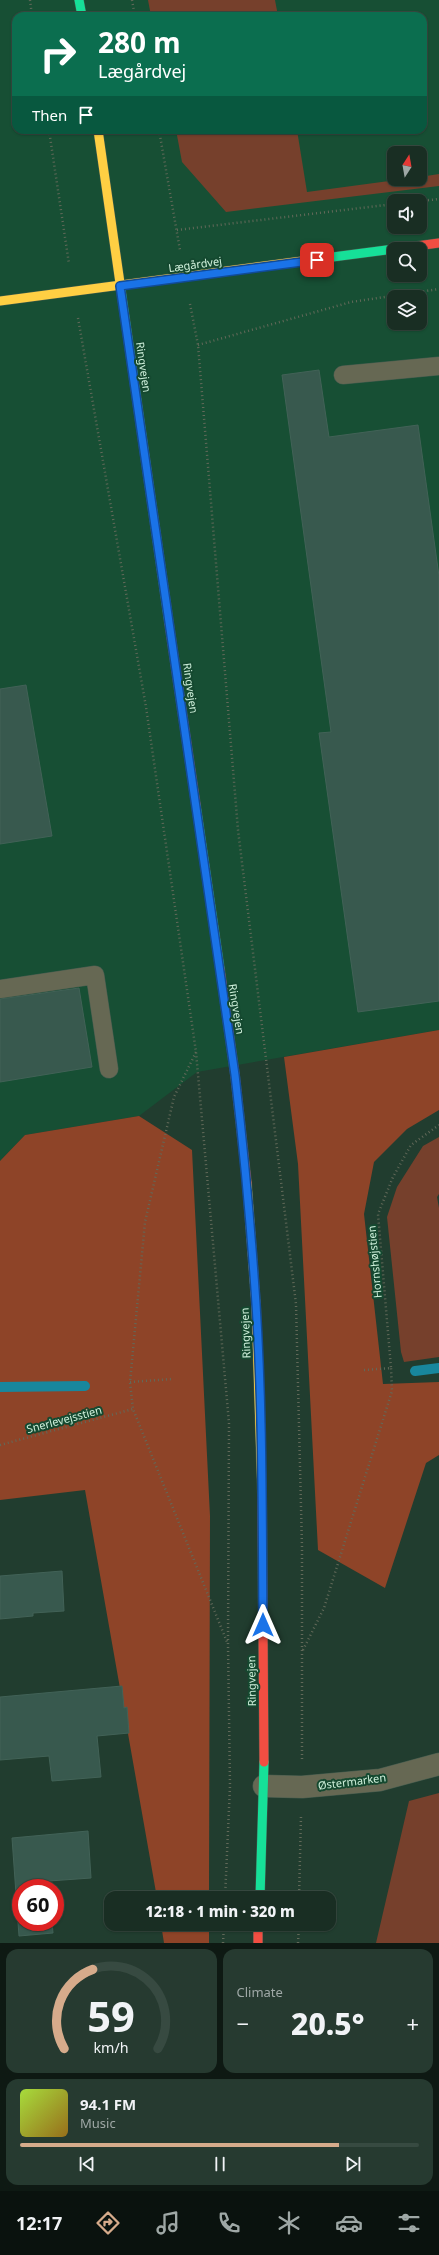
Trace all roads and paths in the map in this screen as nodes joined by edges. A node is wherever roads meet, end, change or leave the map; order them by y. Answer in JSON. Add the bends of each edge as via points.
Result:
{"nodes":[{"id":1,"x":30,"y":0,"type":"edge"},
{"id":2,"x":79,"y":0,"type":"edge"},
{"id":3,"x":132,"y":0,"type":"edge"},
{"id":4,"x":32,"y":12,"type":"edge"},
{"id":5,"x":81,"y":12,"type":"edge"},
{"id":6,"x":134,"y":12,"type":"edge"},
{"id":7,"x":50,"y":134,"type":"edge"},
{"id":8,"x":99,"y":134,"type":"edge"},
{"id":9,"x":160,"y":134,"type":"edge"},
{"id":10,"x":439,"y":199,"type":"edge"},
{"id":11,"x":427,"y":200,"type":"edge"},
{"id":12,"x":387,"y":205,"type":"edge"},
{"id":13,"x":177,"y":230,"type":"junction"},
{"id":14,"x":439,"y":243,"type":"edge"},
{"id":15,"x":427,"y":245,"type":"edge"},
{"id":16,"x":387,"y":250,"type":"edge"},
{"id":17,"x":184,"y":278,"type":"junction"},
{"id":18,"x":120,"y":286,"type":"junction"},
{"id":19,"x":439,"y":289,"type":"edge"},
{"id":20,"x":73,"y":293,"type":"junction"},
{"id":21,"x":0,"y":301,"type":"edge"},
{"id":22,"x":198,"y":345,"type":"junction"},
{"id":23,"x":439,"y":366,"type":"edge"},
{"id":24,"x":343,"y":375,"type":"dead end"},
{"id":25,"x":0,"y":989,"type":"edge"},
{"id":26,"x":196,"y":1052,"type":"junction"},
{"id":27,"x":110,"y":1069,"type":"dead end"},
{"id":28,"x":439,"y":1125,"type":"edge"},
{"id":29,"x":392,"y":1368,"type":"junction"},
{"id":30,"x":364,"y":1370,"type":"dead end"},
{"id":31,"x":172,"y":1379,"type":"dead end"},
{"id":32,"x":130,"y":1382,"type":"junction"},
{"id":33,"x":133,"y":1409,"type":"junction"},
{"id":34,"x":0,"y":1445,"type":"edge"},
{"id":35,"x":228,"y":1644,"type":"junction"},
{"id":36,"x":302,"y":1651,"type":"junction"},
{"id":37,"x":439,"y":1764,"type":"edge"},
{"id":38,"x":264,"y":1786,"type":"junction"},
{"id":39,"x":302,"y":1787,"type":"junction"},
{"id":40,"x":225,"y":1891,"type":"edge"},
{"id":41,"x":260,"y":1891,"type":"edge"},
{"id":42,"x":299,"y":1891,"type":"edge"},
{"id":43,"x":224,"y":1931,"type":"edge"},
{"id":44,"x":258,"y":1931,"type":"edge"},
{"id":45,"x":299,"y":1931,"type":"edge"},
{"id":46,"x":223,"y":1943,"type":"edge"},
{"id":47,"x":258,"y":1943,"type":"edge"},
{"id":48,"x":298,"y":1943,"type":"edge"}],
"edges":[{"from":1,"to":4,"type":"path"},
{"from":2,"to":5,"type":"main road"},
{"from":3,"to":6,"type":"path"},
{"from":7,"to":20,"type":"path"},
{"from":8,"to":18,"type":"main road","name":"Ringvejen"},
{"from":9,"to":13,"type":"path"},
{"from":10,"to":11,"type":"path"},
{"from":12,"to":13,"type":"path"},
{"from":13,"to":17,"type":"path"},
{"from":14,"to":15,"type":"main road","name":"Lægårdvej"},
{"from":16,"to":17,"type":"main road","name":"Lægårdvej"},
{"from":17,"to":18,"type":"main road","name":"Lægårdvej"},
{"from":17,"to":22,"type":"path"},
{"from":18,"to":20,"type":"main road","name":"Lægårdvej"},
{"from":18,"to":38,"type":"main road","name":"Ringvejen","via":[[235,1075],[246,1174],[256,1305],[262,1440]]},
{"from":19,"to":22,"type":"path","via":[[351,302]]},
{"from":20,"to":21,"type":"main road","name":"Lægårdvej"},
{"from":20,"to":26,"type":"path","via":[[84,343],[146,707]]},
{"from":22,"to":36,"type":"path","via":[[238,830],[296,1304]]},
{"from":23,"to":24,"type":"lane"},
{"from":25,"to":27,"type":"lane","via":[[95,975]]},
{"from":26,"to":32,"type":"path","via":[[174,1097],[145,1222]]},
{"from":26,"to":35,"type":"path","via":[[229,1423]]},
{"from":28,"to":29,"type":"path","name":"Hornshøjstien","via":[[411,1145],[393,1177],[378,1214]]},
{"from":29,"to":30,"type":"path"},
{"from":29,"to":36,"type":"path","name":"Hornshøjstien","via":[[392,1391],[326,1600]]},
{"from":31,"to":32,"type":"path"},
{"from":32,"to":33,"type":"path"},
{"from":33,"to":34,"type":"path","name":"Snerlevejsstien"},
{"from":33,"to":35,"type":"path"},
{"from":35,"to":40,"type":"path","via":[[230,1786]]},
{"from":36,"to":39,"type":"path"},
{"from":37,"to":39,"type":"street","name":"Østermarken","via":[[380,1780]]},
{"from":38,"to":39,"type":"street","name":"Østermarken"},
{"from":38,"to":41,"type":"main road","name":"Ringvejen"},
{"from":39,"to":42,"type":"path"},
{"from":43,"to":46,"type":"path"},
{"from":44,"to":47,"type":"main road"},
{"from":45,"to":48,"type":"path"}]}
